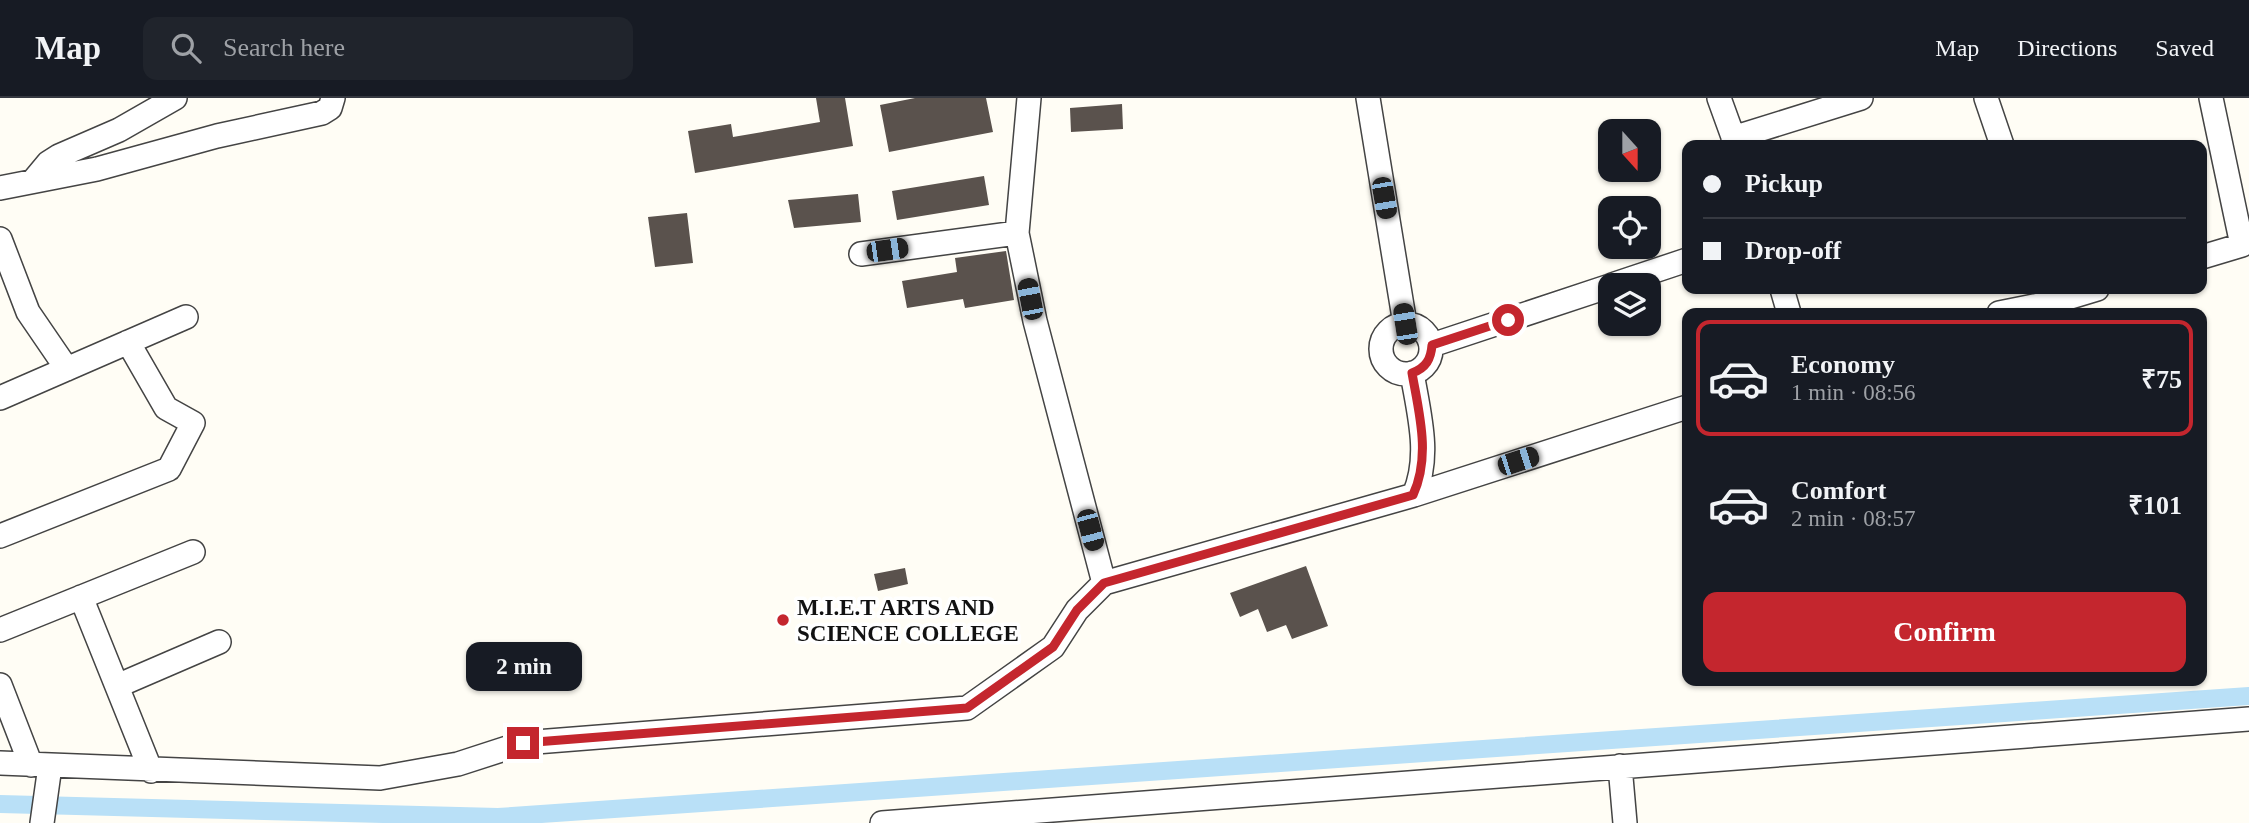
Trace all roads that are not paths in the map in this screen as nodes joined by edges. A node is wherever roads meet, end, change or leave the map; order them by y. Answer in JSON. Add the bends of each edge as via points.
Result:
{"nodes":[{"id":1,"x":175,"y":98,"type":"edge"},
{"id":2,"x":333,"y":98,"type":"edge"},
{"id":3,"x":1029,"y":98,"type":"edge"},
{"id":4,"x":1368,"y":98,"type":"edge"},
{"id":5,"x":1719,"y":98,"type":"edge"},
{"id":6,"x":1861,"y":98,"type":"edge"},
{"id":7,"x":1986,"y":98,"type":"edge"},
{"id":8,"x":2211,"y":98,"type":"edge"},
{"id":9,"x":1734,"y":140,"type":"edge"},
{"id":10,"x":1741,"y":140,"type":"edge"},
{"id":11,"x":1999,"y":140,"type":"edge"},
{"id":12,"x":33,"y":181,"type":"junction"},
{"id":13,"x":0,"y":188,"type":"edge"},
{"id":14,"x":1017,"y":233,"type":"junction"},
{"id":15,"x":0,"y":239,"type":"edge"},
{"id":16,"x":861,"y":254,"type":"dead end"},
{"id":17,"x":2207,"y":256,"type":"edge"},
{"id":18,"x":1682,"y":262,"type":"edge"},
{"id":19,"x":1649,"y":273,"type":"edge"},
{"id":20,"x":1598,"y":290,"type":"edge"},
{"id":21,"x":2052,"y":295,"type":"edge"},
{"id":22,"x":2014,"y":308,"type":"edge"},
{"id":23,"x":186,"y":317,"type":"dead end"},
{"id":24,"x":1405,"y":324,"type":"junction"},
{"id":25,"x":128,"y":342,"type":"junction"},
{"id":26,"x":1432,"y":345,"type":"junction"},
{"id":27,"x":67,"y":369,"type":"junction"},
{"id":28,"x":1412,"y":373,"type":"junction"},
{"id":29,"x":0,"y":398,"type":"edge"},
{"id":30,"x":1682,"y":409,"type":"edge"},
{"id":31,"x":1413,"y":495,"type":"junction"},
{"id":32,"x":0,"y":536,"type":"edge"},
{"id":33,"x":193,"y":552,"type":"dead end"},
{"id":34,"x":1104,"y":583,"type":"junction"},
{"id":35,"x":81,"y":597,"type":"junction"},
{"id":36,"x":0,"y":630,"type":"edge"},
{"id":37,"x":219,"y":642,"type":"dead end"},
{"id":38,"x":0,"y":685,"type":"edge"},
{"id":39,"x":117,"y":685,"type":"junction"},
{"id":40,"x":2249,"y":719,"type":"edge"},
{"id":41,"x":0,"y":763,"type":"edge"},
{"id":42,"x":1620,"y":765,"type":"junction"},
{"id":43,"x":43,"y":770,"type":"junction"},
{"id":44,"x":151,"y":771,"type":"junction"},
{"id":45,"x":1050,"y":817,"type":"edge"},
{"id":46,"x":42,"y":823,"type":"edge"},
{"id":47,"x":881,"y":823,"type":"edge"},
{"id":48,"x":1625,"y":823,"type":"edge"}],
"edges":[{"from":1,"to":12,"type":"street","via":[[48,163]]},
{"from":2,"to":12,"type":"street","via":[[330,108],[321,113]]},
{"from":3,"to":14,"type":"street"},
{"from":4,"to":24,"type":"street"},
{"from":5,"to":9,"type":"street"},
{"from":6,"to":10,"type":"street"},
{"from":7,"to":11,"type":"street"},
{"from":8,"to":17,"type":"street","via":[[2242,245]]},
{"from":12,"to":13,"type":"street"},
{"from":14,"to":16,"type":"street"},
{"from":14,"to":34,"type":"street","via":[[1035,321]]},
{"from":15,"to":27,"type":"street","via":[[28,312]]},
{"from":18,"to":19,"type":"street"},
{"from":20,"to":26,"type":"street"},
{"from":21,"to":22,"type":"street"},
{"from":23,"to":25,"type":"street"},
{"from":24,"to":26,"type":"street","via":[[1424,330]]},
{"from":24,"to":28,"type":"street","via":[[1386,333],[1382,356],[1399,373]]},
{"from":25,"to":27,"type":"street"},
{"from":25,"to":32,"type":"street","via":[[166,408],[193,423],[169,468]]},
{"from":26,"to":28,"type":"street","via":[[1428,362]]},
{"from":27,"to":29,"type":"street"},
{"from":28,"to":31,"type":"street","via":[[1424,454]]},
{"from":30,"to":31,"type":"street"},
{"from":31,"to":34,"type":"street"},
{"from":33,"to":35,"type":"street"},
{"from":34,"to":44,"type":"street","via":[[1077,610],[1053,647],[967,708],[523,743],[458,764],[380,778]]},
{"from":35,"to":36,"type":"street"},
{"from":35,"to":39,"type":"street"},
{"from":37,"to":39,"type":"street"},
{"from":38,"to":43,"type":"street"},
{"from":39,"to":44,"type":"street"},
{"from":40,"to":42,"type":"street"},
{"from":41,"to":43,"type":"street"},
{"from":42,"to":45,"type":"street"},
{"from":42,"to":48,"type":"street"},
{"from":43,"to":44,"type":"street"},
{"from":43,"to":46,"type":"street"},
{"from":45,"to":47,"type":"street"}]}
